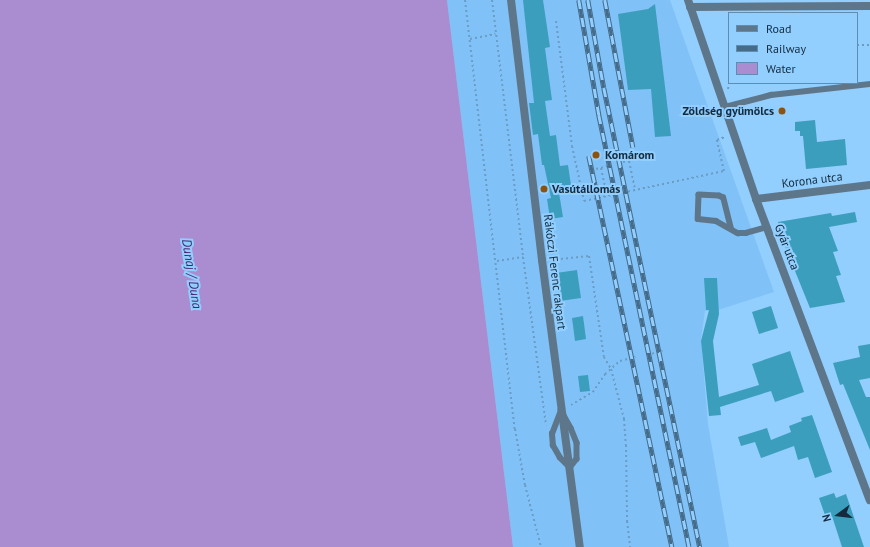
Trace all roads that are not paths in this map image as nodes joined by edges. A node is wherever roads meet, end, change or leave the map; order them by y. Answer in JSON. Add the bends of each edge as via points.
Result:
{"nodes":[{"id":1,"x":511,"y":0,"type":"edge"},
{"id":2,"x":689,"y":3,"type":"edge"},
{"id":3,"x":870,"y":6,"type":"edge"},
{"id":4,"x":870,"y":84,"type":"edge"},
{"id":5,"x":725,"y":107,"type":"junction"},
{"id":6,"x":870,"y":185,"type":"edge"},
{"id":7,"x":756,"y":199,"type":"junction"},
{"id":8,"x":767,"y":227,"type":"junction"},
{"id":9,"x":731,"y":229,"type":"junction"},
{"id":10,"x":561,"y":410,"type":"junction"},
{"id":11,"x":570,"y":468,"type":"junction"},
{"id":12,"x":870,"y":500,"type":"edge"},
{"id":13,"x":580,"y":547,"type":"edge"}],
"edges":[{"from":1,"to":10,"type":"street","name":"Rákóczi Ferenc rakpart"},
{"from":2,"to":3,"type":"street"},
{"from":2,"to":5,"type":"street","name":"Gyár utca"},
{"from":4,"to":5,"type":"lane","via":[[771,95]]},
{"from":5,"to":7,"type":"street","name":"Gyár utca"},
{"from":6,"to":7,"type":"street","name":"Korona utca"},
{"from":7,"to":8,"type":"street","name":"Gyár utca"},
{"from":8,"to":9,"type":"lane","via":[[746,233],[738,233]]},
{"from":8,"to":12,"type":"street","name":"Gyár utca"},
{"from":9,"to":9,"type":"lane","via":[[716,221],[698,219],[699,195],[723,198]]},
{"from":10,"to":11,"type":"street","name":"Rákóczi Ferenc rakpart"},
{"from":10,"to":11,"type":"lane","via":[[552,434],[553,446]]},
{"from":11,"to":13,"type":"street","name":"Rákóczi Ferenc rakpart"}]}
